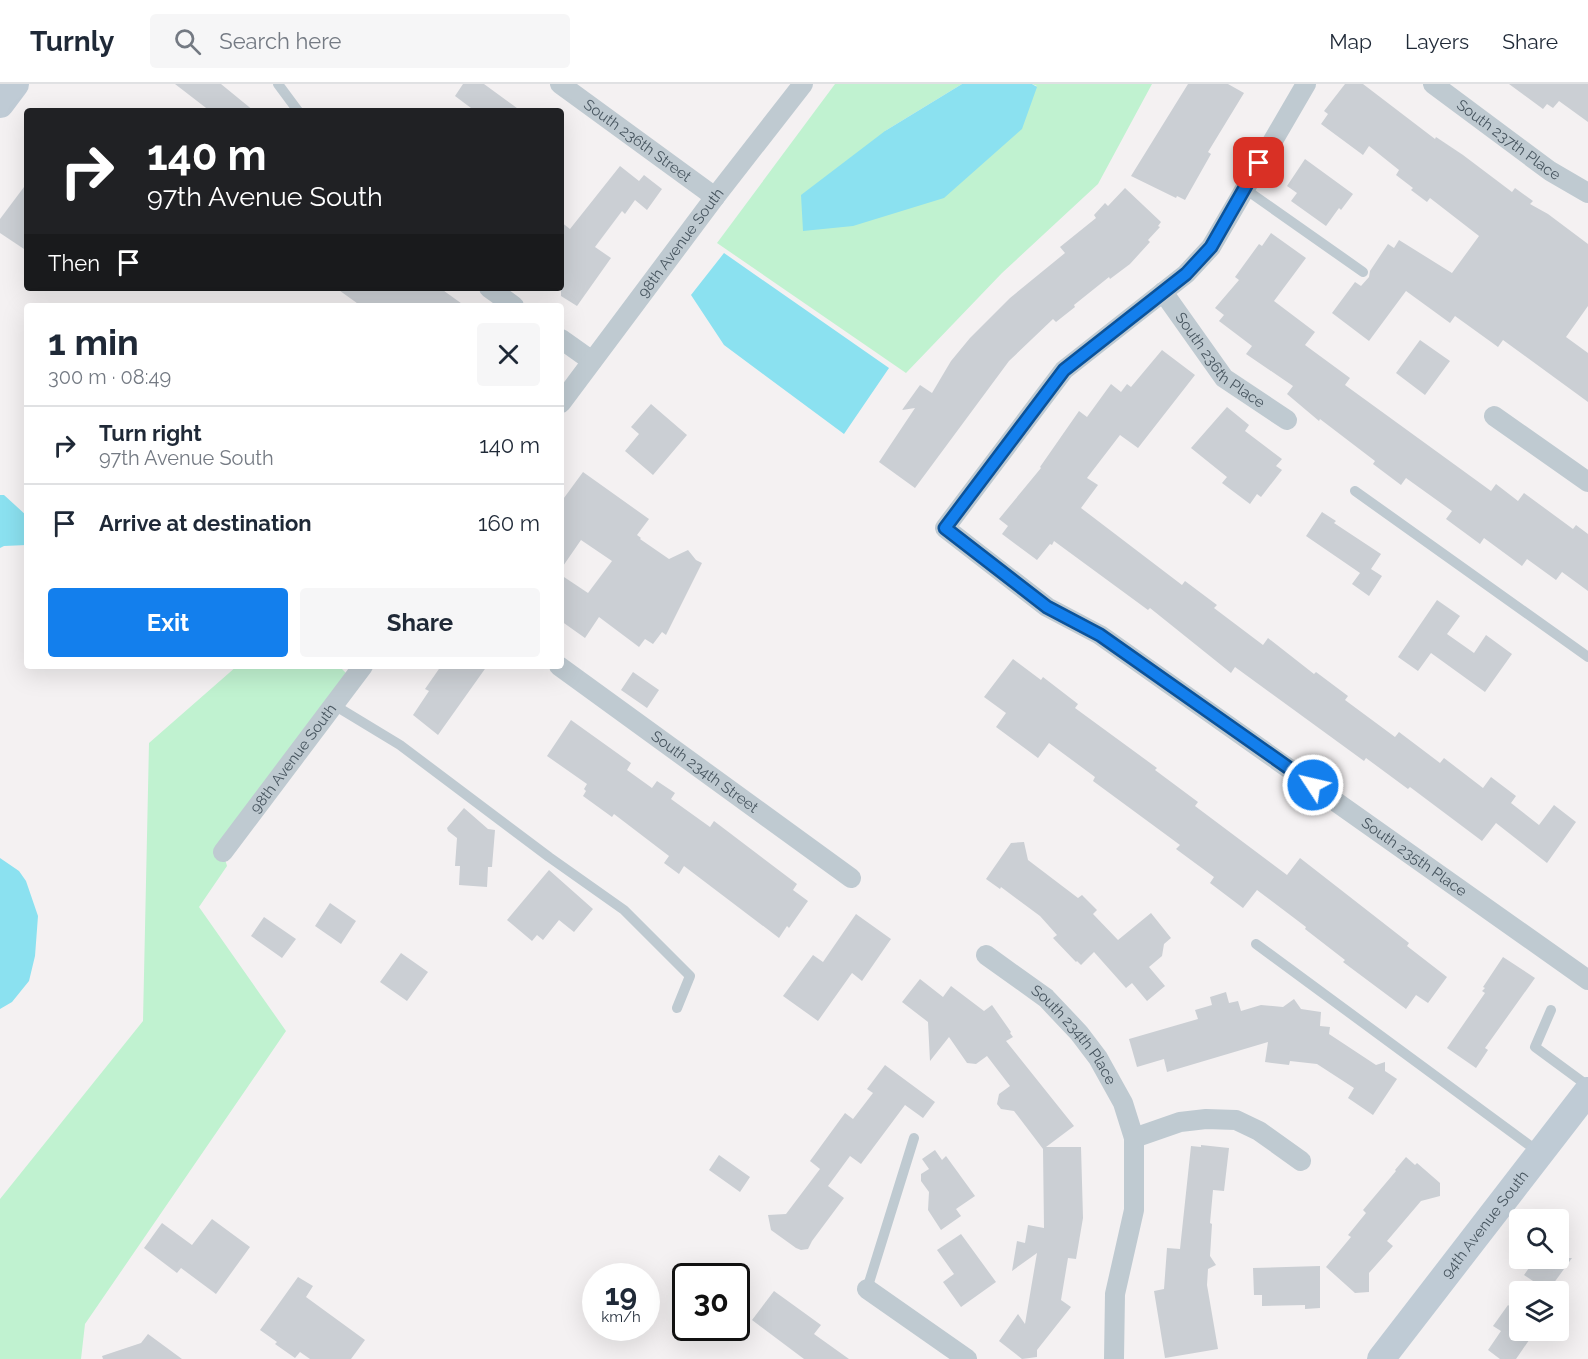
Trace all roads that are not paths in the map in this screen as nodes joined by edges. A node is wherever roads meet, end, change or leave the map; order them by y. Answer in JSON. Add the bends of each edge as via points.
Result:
{"nodes":[{"id":1,"x":15,"y":84,"type":"edge"},
{"id":2,"x":278,"y":84,"type":"edge"},
{"id":3,"x":560,"y":84,"type":"edge"},
{"id":4,"x":803,"y":84,"type":"edge"},
{"id":5,"x":1306,"y":84,"type":"edge"},
{"id":6,"x":1433,"y":84,"type":"edge"},
{"id":7,"x":0,"y":104,"type":"edge"},
{"id":8,"x":296,"y":108,"type":"edge"},
{"id":9,"x":1245,"y":189,"type":"junction"},
{"id":10,"x":1588,"y":193,"type":"edge"},
{"id":11,"x":715,"y":197,"type":"junction"},
{"id":12,"x":1363,"y":272,"type":"dead end"},
{"id":13,"x":493,"y":291,"type":"edge"},
{"id":14,"x":1163,"y":292,"type":"junction"},
{"id":15,"x":510,"y":303,"type":"edge"},
{"id":16,"x":564,"y":341,"type":"edge"},
{"id":17,"x":592,"y":361,"type":"junction"},
{"id":18,"x":564,"y":399,"type":"edge"},
{"id":19,"x":1494,"y":416,"type":"dead end"},
{"id":20,"x":1287,"y":420,"type":"dead end"},
{"id":21,"x":1588,"y":482,"type":"edge"},
{"id":22,"x":1355,"y":491,"type":"dead end"},
{"id":23,"x":1588,"y":657,"type":"edge"},
{"id":24,"x":361,"y":669,"type":"edge"},
{"id":25,"x":563,"y":669,"type":"edge"},
{"id":26,"x":334,"y":705,"type":"junction"},
{"id":27,"x":223,"y":852,"type":"dead end"},
{"id":28,"x":851,"y":878,"type":"dead end"},
{"id":29,"x":1256,"y":944,"type":"dead end"},
{"id":30,"x":986,"y":955,"type":"dead end"},
{"id":31,"x":1588,"y":980,"type":"edge"},
{"id":32,"x":677,"y":1008,"type":"dead end"},
{"id":33,"x":1551,"y":1010,"type":"dead end"},
{"id":34,"x":1588,"y":1086,"type":"edge"},
{"id":35,"x":1588,"y":1091,"type":"edge"},
{"id":36,"x":914,"y":1138,"type":"dead end"},
{"id":37,"x":1134,"y":1138,"type":"junction"},
{"id":38,"x":1540,"y":1153,"type":"junction"},
{"id":39,"x":1301,"y":1161,"type":"dead end"},
{"id":40,"x":867,"y":1289,"type":"joint"},
{"id":41,"x":967,"y":1359,"type":"edge"},
{"id":42,"x":1114,"y":1359,"type":"edge"},
{"id":43,"x":1382,"y":1359,"type":"edge"}],
"edges":[{"from":1,"to":7,"type":"street"},
{"from":2,"to":8,"type":"lane"},
{"from":3,"to":11,"type":"street","name":"South 236th Street"},
{"from":4,"to":11,"type":"street","name":"98th Avenue South"},
{"from":5,"to":9,"type":"street"},
{"from":6,"to":10,"type":"street","name":"South 237th Place","via":[[1550,171]]},
{"from":9,"to":12,"type":"lane"},
{"from":9,"to":14,"type":"street","via":[[1211,247]]},
{"from":11,"to":17,"type":"street","name":"98th Avenue South"},
{"from":13,"to":15,"type":"street"},
{"from":14,"to":20,"type":"street","name":"South 236th Place","via":[[1224,378]]},
{"from":14,"to":31,"type":"street","name":"South 235th Place","via":[[1064,370],[945,528],[1047,607],[1100,635]]},
{"from":16,"to":17,"type":"street"},
{"from":17,"to":18,"type":"street","name":"98th Avenue South"},
{"from":19,"to":21,"type":"street"},
{"from":22,"to":23,"type":"lane"},
{"from":24,"to":26,"type":"street","name":"98th Avenue South"},
{"from":25,"to":28,"type":"street","name":"South 234th Street"},
{"from":26,"to":27,"type":"street","name":"98th Avenue South"},
{"from":26,"to":32,"type":"lane","via":[[400,745],[624,910],[690,976]]},
{"from":29,"to":38,"type":"lane"},
{"from":30,"to":37,"type":"street","name":"South 234th Place","via":[[1046,998],[1079,1033],[1123,1103]]},
{"from":33,"to":34,"type":"lane","via":[[1535,1047]]},
{"from":35,"to":38,"type":"street","name":"94th Avenue South"},
{"from":36,"to":40,"type":"lane"},
{"from":37,"to":39,"type":"street","via":[[1180,1122],[1236,1120]]},
{"from":37,"to":42,"type":"street","name":"South 234th Place","via":[[1134,1210],[1114,1294]]},
{"from":38,"to":43,"type":"street","name":"94th Avenue South"},
{"from":40,"to":41,"type":"street"}]}
